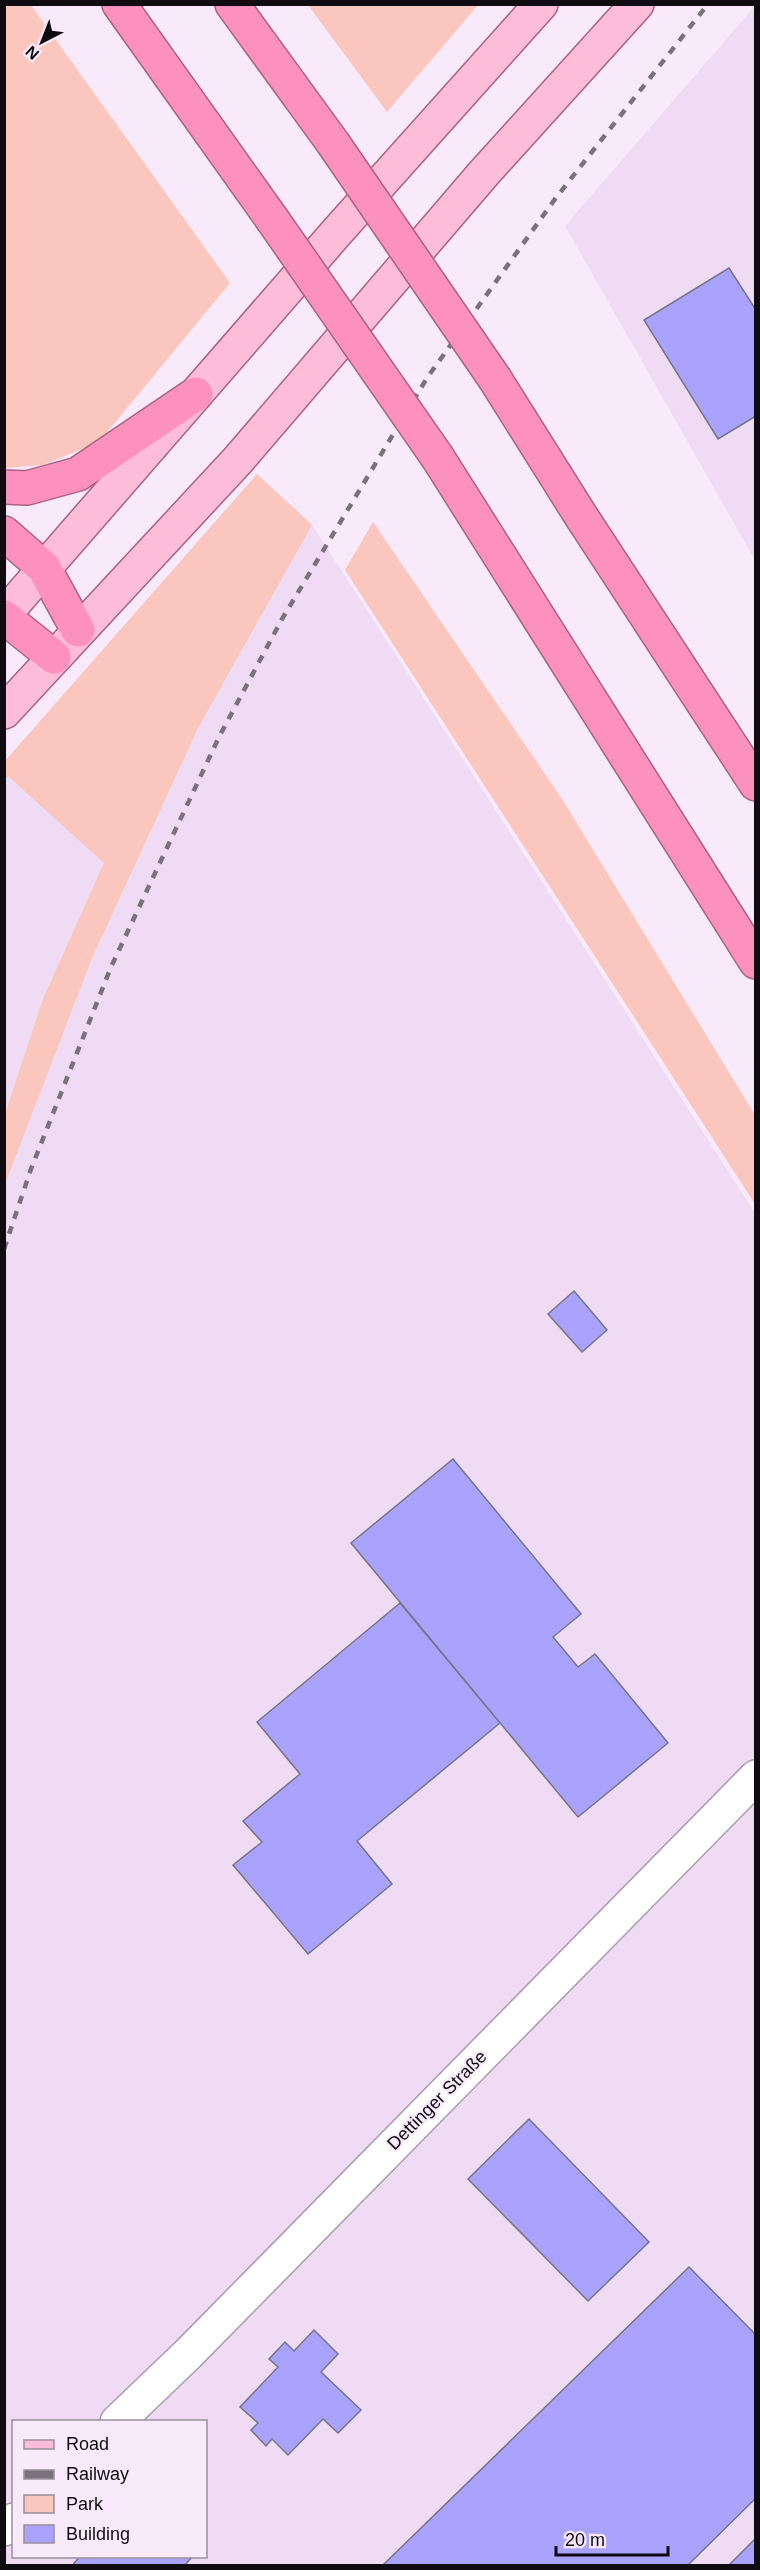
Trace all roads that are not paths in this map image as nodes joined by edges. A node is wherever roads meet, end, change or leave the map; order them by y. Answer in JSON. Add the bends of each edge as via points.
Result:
{"nodes":[{"id":1,"x":120,"y":4,"type":"edge"},
{"id":2,"x":232,"y":4,"type":"edge"},
{"id":3,"x":541,"y":4,"type":"edge"},
{"id":4,"x":637,"y":4,"type":"edge"},
{"id":5,"x":196,"y":394,"type":"junction"},
{"id":6,"x":4,"y":487,"type":"edge"},
{"id":7,"x":4,"y":533,"type":"edge"},
{"id":8,"x":44,"y":568,"type":"junction"},
{"id":9,"x":4,"y":616,"type":"edge"},
{"id":10,"x":78,"y":630,"type":"junction"},
{"id":11,"x":54,"y":657,"type":"junction"},
{"id":12,"x":4,"y":712,"type":"edge"},
{"id":13,"x":756,"y":784,"type":"edge"},
{"id":14,"x":756,"y":962,"type":"edge"},
{"id":15,"x":756,"y":1777,"type":"edge"},
{"id":16,"x":118,"y":2420,"type":"edge"}],
"edges":[{"from":1,"to":14,"type":"highway","bridge":true,"via":[[438,458]]},
{"from":2,"to":13,"type":"highway","bridge":true,"via":[[495,379]]},
{"from":3,"to":5,"type":"main road"},
{"from":4,"to":10,"type":"main road","via":[[484,173],[238,460]]},
{"from":5,"to":6,"type":"highway","via":[[78,474],[27,488]]},
{"from":5,"to":8,"type":"main road"},
{"from":7,"to":8,"type":"highway"},
{"from":8,"to":9,"type":"main road"},
{"from":8,"to":10,"type":"highway"},
{"from":9,"to":11,"type":"highway"},
{"from":10,"to":11,"type":"main road"},
{"from":11,"to":12,"type":"main road"},
{"from":15,"to":16,"type":"street","name":"Dettinger Straße","via":[[188,2354]]}]}
